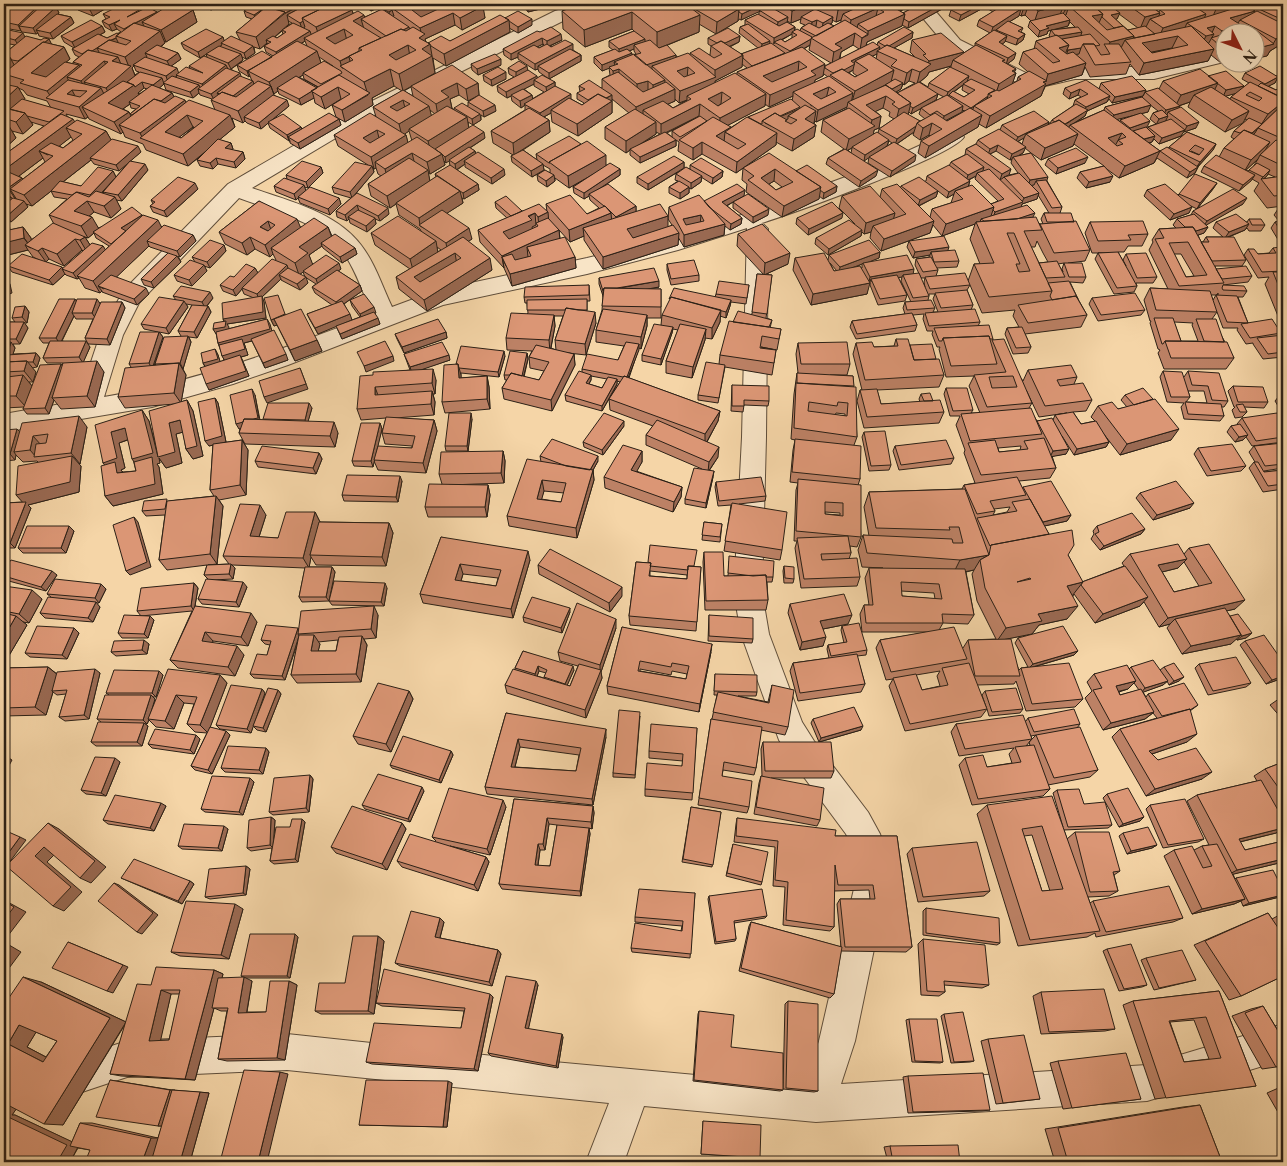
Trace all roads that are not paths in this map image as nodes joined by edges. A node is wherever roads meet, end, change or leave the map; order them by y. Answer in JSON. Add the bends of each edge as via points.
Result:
{"nodes":[{"id":1,"x":593,"y":4,"type":"edge"},
{"id":2,"x":925,"y":10,"type":"edge"},
{"id":3,"x":1214,"y":59,"type":"edge"},
{"id":4,"x":1036,"y":86,"type":"junction"},
{"id":5,"x":1012,"y":101,"type":"edge"},
{"id":6,"x":972,"y":125,"type":"edge"},
{"id":7,"x":235,"y":189,"type":"junction"},
{"id":8,"x":758,"y":217,"type":"junction"},
{"id":9,"x":385,"y":318,"type":"junction"},
{"id":10,"x":87,"y":411,"type":"junction"},
{"id":11,"x":4,"y":423,"type":"edge"},
{"id":12,"x":1283,"y":1042,"type":"edge"},
{"id":13,"x":287,"y":1052,"type":"junction"},
{"id":14,"x":4,"y":1073,"type":"edge"},
{"id":15,"x":634,"y":1086,"type":"junction"},
{"id":16,"x":276,"y":1089,"type":"edge"},
{"id":17,"x":816,"y":1104,"type":"junction"},
{"id":18,"x":604,"y":1162,"type":"edge"}],
"edges":[{"from":1,"to":7,"type":"street","via":[[561,15],[369,110]]},
{"from":2,"to":4,"type":"street","via":[[954,44]]},
{"from":3,"to":4,"type":"street","via":[[1154,73],[1068,74]]},
{"from":4,"to":5,"type":"street"},
{"from":6,"to":8,"type":"street","via":[[940,145],[882,171]]},
{"from":7,"to":9,"type":"street","via":[[323,224],[338,234],[354,252]]},
{"from":7,"to":10,"type":"street","via":[[131,297],[114,328]]},
{"from":8,"to":9,"type":"street","via":[[670,245],[438,298]]},
{"from":8,"to":17,"type":"street","via":[[748,594],[755,634],[790,730],[857,823],[869,845],[875,867],[837,1041]]},
{"from":9,"to":10,"type":"street","via":[[233,375],[152,398]]},
{"from":10,"to":11,"type":"street"},
{"from":12,"to":17,"type":"street","via":[[1147,1083]]},
{"from":13,"to":14,"type":"street","via":[[127,1059],[46,1083]]},
{"from":13,"to":15,"type":"street"},
{"from":13,"to":16,"type":"street"},
{"from":15,"to":17,"type":"street"},
{"from":15,"to":18,"type":"street"}]}
